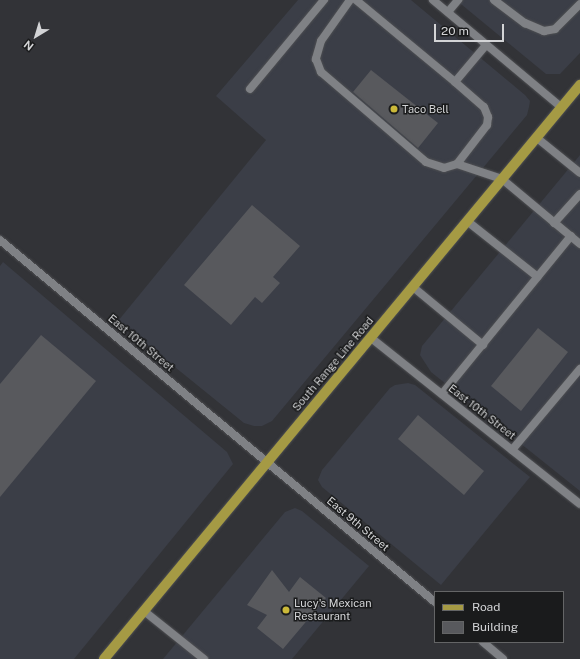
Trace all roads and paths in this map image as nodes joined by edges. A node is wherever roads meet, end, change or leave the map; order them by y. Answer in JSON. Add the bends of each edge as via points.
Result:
{"nodes":[{"id":1,"x":324,"y":0,"type":"edge"},
{"id":2,"x":350,"y":0,"type":"edge"},
{"id":3,"x":356,"y":0,"type":"edge"},
{"id":4,"x":433,"y":0,"type":"edge"},
{"id":5,"x":458,"y":0,"type":"edge"},
{"id":6,"x":494,"y":0,"type":"edge"},
{"id":7,"x":580,"y":4,"type":"edge"},
{"id":8,"x":448,"y":12,"type":"junction"},
{"id":9,"x":486,"y":45,"type":"junction"},
{"id":10,"x":454,"y":82,"type":"junction"},
{"id":11,"x":580,"y":85,"type":"edge"},
{"id":12,"x":250,"y":89,"type":"dead end"},
{"id":13,"x":562,"y":108,"type":"junction"},
{"id":14,"x":537,"y":138,"type":"junction"},
{"id":15,"x":457,"y":164,"type":"junction"},
{"id":16,"x":580,"y":173,"type":"edge"},
{"id":17,"x":502,"y":179,"type":"junction"},
{"id":18,"x":580,"y":194,"type":"edge"},
{"id":19,"x":467,"y":221,"type":"junction"},
{"id":20,"x":554,"y":223,"type":"junction"},
{"id":21,"x":571,"y":236,"type":"junction"},
{"id":22,"x":0,"y":240,"type":"edge"},
{"id":23,"x":580,"y":244,"type":"edge"},
{"id":24,"x":538,"y":277,"type":"junction"},
{"id":25,"x":413,"y":287,"type":"junction"},
{"id":26,"x":370,"y":338,"type":"junction"},
{"id":27,"x":483,"y":345,"type":"junction"},
{"id":28,"x":580,"y":369,"type":"edge"},
{"id":29,"x":442,"y":394,"type":"junction"},
{"id":30,"x":512,"y":450,"type":"junction"},
{"id":31,"x":267,"y":462,"type":"junction"},
{"id":32,"x":580,"y":504,"type":"edge"},
{"id":33,"x":434,"y":601,"type":"edge"},
{"id":34,"x":144,"y":611,"type":"junction"},
{"id":35,"x":483,"y":643,"type":"edge"},
{"id":36,"x":104,"y":659,"type":"edge"},
{"id":37,"x":204,"y":659,"type":"edge"},
{"id":38,"x":503,"y":659,"type":"edge"}],
"edges":[{"from":1,"to":12,"type":"street"},
{"from":2,"to":15,"type":"street","via":[[321,41],[316,59],[321,72],[426,162],[444,168]]},
{"from":3,"to":10,"type":"street"},
{"from":4,"to":8,"type":"street"},
{"from":5,"to":8,"type":"street"},
{"from":6,"to":7,"type":"street","via":[[525,23],[544,31],[555,30]]},
{"from":8,"to":9,"type":"street"},
{"from":9,"to":10,"type":"street"},
{"from":9,"to":13,"type":"street"},
{"from":10,"to":15,"type":"street","via":[[484,107],[488,117],[487,125]]},
{"from":11,"to":13,"type":"main road","name":"South Range Line Road"},
{"from":13,"to":14,"type":"main road","name":"South Range Line Road"},
{"from":14,"to":16,"type":"street"},
{"from":14,"to":17,"type":"main road","name":"South Range Line Road"},
{"from":15,"to":17,"type":"street"},
{"from":17,"to":19,"type":"main road","name":"South Range Line Road"},
{"from":17,"to":20,"type":"street"},
{"from":18,"to":20,"type":"street"},
{"from":19,"to":24,"type":"street"},
{"from":19,"to":25,"type":"main road","name":"South Range Line Road"},
{"from":20,"to":21,"type":"street"},
{"from":21,"to":23,"type":"street"},
{"from":21,"to":24,"type":"street"},
{"from":22,"to":31,"type":"street","name":"East 10th Street"},
{"from":24,"to":27,"type":"street"},
{"from":25,"to":26,"type":"main road","name":"South Range Line Road"},
{"from":25,"to":27,"type":"street"},
{"from":26,"to":29,"type":"street","name":"East 10th Street"},
{"from":26,"to":31,"type":"main road","name":"South Range Line Road"},
{"from":27,"to":29,"type":"street"},
{"from":28,"to":30,"type":"street"},
{"from":29,"to":30,"type":"street","name":"East 10th Street"},
{"from":30,"to":32,"type":"street","name":"East 10th Street"},
{"from":31,"to":33,"type":"street","name":"East 9th Street"},
{"from":31,"to":34,"type":"main road","name":"South Range Line Road"},
{"from":34,"to":36,"type":"main road","name":"South Range Line Road"},
{"from":34,"to":37,"type":"street"},
{"from":35,"to":38,"type":"street"}]}
